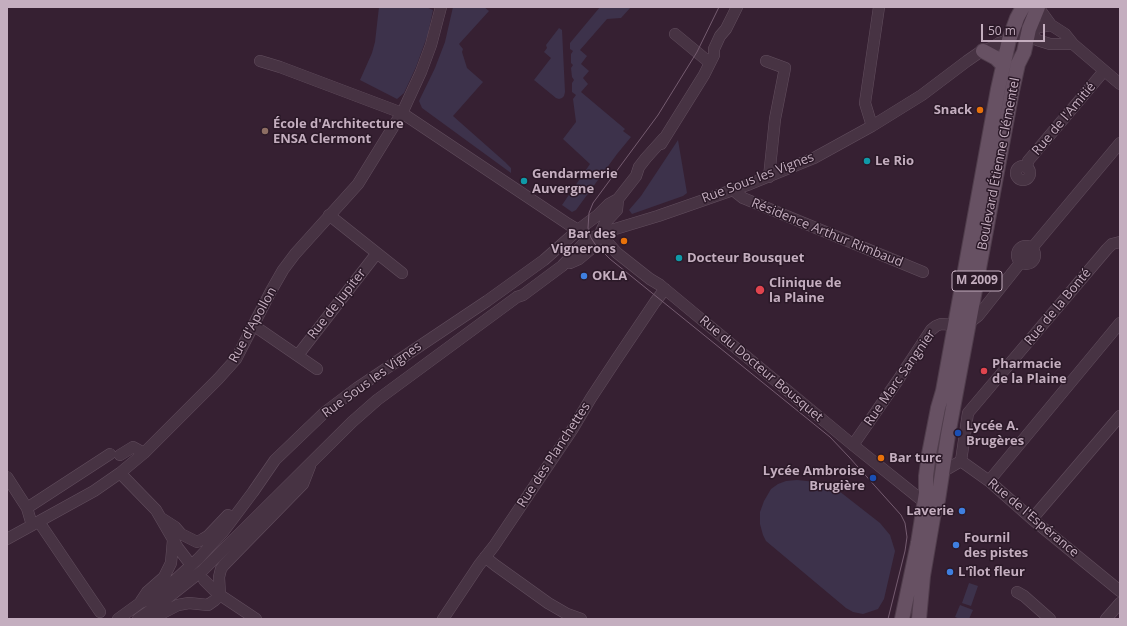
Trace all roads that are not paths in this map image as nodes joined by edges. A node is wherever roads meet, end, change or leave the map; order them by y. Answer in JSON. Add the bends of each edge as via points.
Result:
{"nodes":[{"id":1,"x":440,"y":7,"type":"edge"},
{"id":2,"x":737,"y":7,"type":"edge"},
{"id":3,"x":879,"y":7,"type":"edge"},
{"id":4,"x":1024,"y":7,"type":"edge"},
{"id":5,"x":1038,"y":7,"type":"edge"},
{"id":6,"x":1051,"y":26,"type":"junction"},
{"id":7,"x":1029,"y":29,"type":"junction"},
{"id":8,"x":675,"y":34,"type":"dead end"},
{"id":9,"x":1009,"y":40,"type":"junction"},
{"id":10,"x":1073,"y":44,"type":"junction"},
{"id":11,"x":983,"y":51,"type":"junction"},
{"id":12,"x":712,"y":59,"type":"junction"},
{"id":13,"x":260,"y":61,"type":"dead end"},
{"id":14,"x":766,"y":61,"type":"dead end"},
{"id":15,"x":1018,"y":64,"type":"junction"},
{"id":16,"x":1003,"y":65,"type":"junction"},
{"id":17,"x":1104,"y":71,"type":"junction"},
{"id":18,"x":1120,"y":84,"type":"edge"},
{"id":19,"x":402,"y":113,"type":"junction"},
{"id":20,"x":872,"y":126,"type":"junction"},
{"id":21,"x":1120,"y":143,"type":"edge"},
{"id":22,"x":1027,"y":168,"type":"dead end"},
{"id":23,"x":769,"y":177,"type":"junction"},
{"id":24,"x":733,"y":190,"type":"junction"},
{"id":25,"x":618,"y":204,"type":"junction"},
{"id":26,"x":329,"y":215,"type":"junction"},
{"id":27,"x":632,"y":224,"type":"junction"},
{"id":28,"x":578,"y":230,"type":"junction"},
{"id":29,"x":600,"y":234,"type":"junction"},
{"id":30,"x":1120,"y":242,"type":"edge"},
{"id":31,"x":377,"y":253,"type":"junction"},
{"id":32,"x":562,"y":266,"type":"junction"},
{"id":33,"x":924,"y":272,"type":"dead end"},
{"id":34,"x":402,"y":273,"type":"dead end"},
{"id":35,"x":665,"y":289,"type":"junction"},
{"id":36,"x":969,"y":323,"type":"junction"},
{"id":37,"x":1120,"y":323,"type":"edge"},
{"id":38,"x":253,"y":325,"type":"junction"},
{"id":39,"x":955,"y":325,"type":"junction"},
{"id":40,"x":298,"y":355,"type":"junction"},
{"id":41,"x":317,"y":369,"type":"dead end"},
{"id":42,"x":1120,"y":416,"type":"edge"},
{"id":43,"x":853,"y":445,"type":"junction"},
{"id":44,"x":144,"y":453,"type":"junction"},
{"id":45,"x":961,"y":461,"type":"junction"},
{"id":46,"x":311,"y":463,"type":"junction"},
{"id":47,"x":942,"y":472,"type":"junction"},
{"id":48,"x":120,"y":473,"type":"junction"},
{"id":49,"x":926,"y":476,"type":"junction"},
{"id":50,"x":7,"y":477,"type":"edge"},
{"id":51,"x":989,"y":481,"type":"junction"},
{"id":52,"x":909,"y":490,"type":"junction"},
{"id":53,"x":254,"y":492,"type":"junction"},
{"id":54,"x":27,"y":508,"type":"junction"},
{"id":55,"x":929,"y":508,"type":"junction"},
{"id":56,"x":161,"y":518,"type":"junction"},
{"id":57,"x":1032,"y":519,"type":"junction"},
{"id":58,"x":36,"y":524,"type":"junction"},
{"id":59,"x":7,"y":539,"type":"edge"},
{"id":60,"x":173,"y":540,"type":"junction"},
{"id":61,"x":485,"y":557,"type":"junction"},
{"id":62,"x":188,"y":561,"type":"dead end"},
{"id":63,"x":204,"y":580,"type":"dead end"},
{"id":64,"x":1120,"y":591,"type":"edge"},
{"id":65,"x":1017,"y":592,"type":"dead end"},
{"id":66,"x":220,"y":595,"type":"junction"},
{"id":67,"x":1120,"y":603,"type":"edge"},
{"id":68,"x":140,"y":604,"type":"junction"},
{"id":69,"x":100,"y":612,"type":"dead end"},
{"id":70,"x":919,"y":618,"type":"edge"},
{"id":71,"x":118,"y":619,"type":"edge"},
{"id":72,"x":138,"y":619,"type":"edge"},
{"id":73,"x":151,"y":619,"type":"edge"},
{"id":74,"x":256,"y":619,"type":"edge"},
{"id":75,"x":442,"y":619,"type":"edge"},
{"id":76,"x":581,"y":619,"type":"edge"},
{"id":77,"x":902,"y":619,"type":"edge"},
{"id":78,"x":1050,"y":619,"type":"edge"},
{"id":79,"x":1106,"y":619,"type":"edge"}],
"edges":[{"from":1,"to":19,"type":"street","name":"Rue d'Apollon","via":[[431,45]]},
{"from":2,"to":12,"type":"street","via":[[716,43]]},
{"from":3,"to":20,"type":"street","via":[[865,103]]},
{"from":4,"to":7,"type":"street"},
{"from":4,"to":9,"type":"main road","name":"Boulevard Étienne Clémentel","number":"M 2009"},
{"from":5,"to":6,"type":"street"},
{"from":5,"to":7,"type":"main road","name":"Boulevard Étienne Clémentel","number":"M 2009"},
{"from":6,"to":7,"type":"street"},
{"from":6,"to":10,"type":"street","via":[[1065,34]]},
{"from":7,"to":9,"type":"street"},
{"from":7,"to":10,"type":"street","via":[[1037,40],[1050,44]]},
{"from":7,"to":15,"type":"main road","name":"Boulevard Étienne Clémentel","number":"M 2009","via":[[1024,52]]},
{"from":8,"to":12,"type":"street"},
{"from":9,"to":11,"type":"street"},
{"from":9,"to":15,"type":"street"},
{"from":9,"to":16,"type":"main road","name":"Boulevard Étienne Clémentel","number":"M 2009"},
{"from":10,"to":17,"type":"street"},
{"from":11,"to":16,"type":"main road"},
{"from":11,"to":20,"type":"street","name":"Rue Sous les Vignes","via":[[922,95]]},
{"from":12,"to":25,"type":"street","via":[[644,172],[636,176]]},
{"from":13,"to":19,"type":"street"},
{"from":14,"to":23,"type":"street","via":[[785,68],[775,119]]},
{"from":15,"to":36,"type":"main road","name":"Boulevard Étienne Clémentel","number":"M 2009"},
{"from":16,"to":39,"type":"main road","name":"Boulevard Étienne Clémentel","number":"M 2009"},
{"from":17,"to":18,"type":"street"},
{"from":17,"to":22,"type":"street","name":"Rue de l'Amitié","via":[[1028,161]]},
{"from":19,"to":26,"type":"street","name":"Rue d'Apollon","via":[[358,184]]},
{"from":19,"to":28,"type":"street"},
{"from":20,"to":23,"type":"street","name":"Rue Sous les Vignes","via":[[814,158]]},
{"from":21,"to":36,"type":"street","via":[[981,312]]},
{"from":23,"to":24,"type":"street","name":"Rue Sous les Vignes"},
{"from":24,"to":27,"type":"street","name":"Rue Sous les Vignes"},
{"from":24,"to":33,"type":"street","name":"Résidence Arthur Rimbaud","via":[[743,198]]},
{"from":25,"to":27,"type":"street","via":[[619,214],[625,222]]},
{"from":25,"to":28,"type":"street","via":[[609,204]]},
{"from":25,"to":29,"type":"street"},
{"from":26,"to":31,"type":"street"},
{"from":26,"to":38,"type":"street","name":"Rue d'Apollon","via":[[283,270]]},
{"from":27,"to":29,"type":"street","name":"Rue Sous les Vignes"},
{"from":28,"to":29,"type":"street","name":"Rue Sous les Vignes"},
{"from":28,"to":32,"type":"street","name":"Rue Sous les Vignes","via":[[579,236]]},
{"from":28,"to":53,"type":"street","name":"Rue Sous les Vignes","via":[[515,282],[385,368],[324,413],[275,460]]},
{"from":29,"to":32,"type":"street","name":"Rue Sous les Vignes","via":[[591,249],[579,259]]},
{"from":29,"to":35,"type":"street","name":"Rue du Docteur Bousquet","via":[[617,253]]},
{"from":30,"to":45,"type":"street","name":"Rue de la Bonté","via":[[1112,244],[1107,249],[968,413]]},
{"from":31,"to":34,"type":"street"},
{"from":31,"to":40,"type":"street","name":"Rue de Jupiter"},
{"from":32,"to":46,"type":"street","name":"Rue Sous les Vignes","via":[[390,389]]},
{"from":35,"to":43,"type":"street","name":"Rue du Docteur Bousquet"},
{"from":35,"to":61,"type":"street","name":"Rue des Planchettes"},
{"from":36,"to":47,"type":"main road","name":"Boulevard Étienne Clémentel","number":"M 2009"},
{"from":37,"to":51,"type":"street"},
{"from":38,"to":40,"type":"street"},
{"from":38,"to":44,"type":"street","name":"Rue d'Apollon","via":[[229,368]]},
{"from":39,"to":43,"type":"street","name":"Rue Marc Sangnier","via":[[941,324],[931,330]]},
{"from":39,"to":49,"type":"main road","name":"Boulevard Étienne Clémentel","number":"M 2009"},
{"from":40,"to":41,"type":"street"},
{"from":42,"to":57,"type":"street"},
{"from":43,"to":52,"type":"street","name":"Rue du Docteur Bousquet"},
{"from":44,"to":48,"type":"street","name":"Rue d'Apollon"},
{"from":44,"to":54,"type":"street","via":[[133,447],[115,455]]},
{"from":45,"to":47,"type":"street"},
{"from":45,"to":51,"type":"street","name":"Rue de l'Espérance"},
{"from":46,"to":66,"type":"street","via":[[303,484],[224,565],[219,577]]},
{"from":46,"to":72,"type":"street","name":"Rue Sous les Vignes","via":[[203,570]]},
{"from":47,"to":55,"type":"main road","name":"Boulevard Étienne Clémentel","number":"M 2009","via":[[938,500]]},
{"from":48,"to":56,"type":"street"},
{"from":48,"to":58,"type":"street","name":"Rue d'Apollon"},
{"from":49,"to":52,"type":"street","via":[[917,487]]},
{"from":49,"to":55,"type":"main road","name":"Boulevard Étienne Clémentel","number":"M 2009"},
{"from":50,"to":54,"type":"street"},
{"from":51,"to":57,"type":"street","name":"Rue de l'Espérance"},
{"from":52,"to":55,"type":"street","name":"Rue du Docteur Bousquet"},
{"from":53,"to":56,"type":"street","via":[[237,504],[208,536],[197,542],[181,534]]},
{"from":53,"to":68,"type":"street","name":"Rue Sous les Vignes","via":[[198,559],[174,581]]},
{"from":54,"to":58,"type":"street"},
{"from":55,"to":70,"type":"main road","name":"Boulevard Étienne Clémentel","number":"M 2009"},
{"from":55,"to":77,"type":"main road","name":"Boulevard Étienne Clémentel","number":"M 2009","via":[[918,543]]},
{"from":56,"to":60,"type":"street"},
{"from":57,"to":64,"type":"street","name":"Rue de l'Espérance"},
{"from":58,"to":59,"type":"street","name":"Rue d'Apollon"},
{"from":58,"to":69,"type":"street"},
{"from":60,"to":62,"type":"street"},
{"from":60,"to":68,"type":"street","via":[[171,563],[164,577],[146,592]]},
{"from":61,"to":75,"type":"street","name":"Rue des Planchettes"},
{"from":61,"to":76,"type":"street","via":[[548,603]]},
{"from":63,"to":66,"type":"street"},
{"from":65,"to":78,"type":"street"},
{"from":66,"to":73,"type":"street","via":[[208,605],[183,604]]},
{"from":66,"to":74,"type":"street"},
{"from":67,"to":79,"type":"street"},
{"from":68,"to":71,"type":"street","name":"Rue Sous les Vignes"}]}
